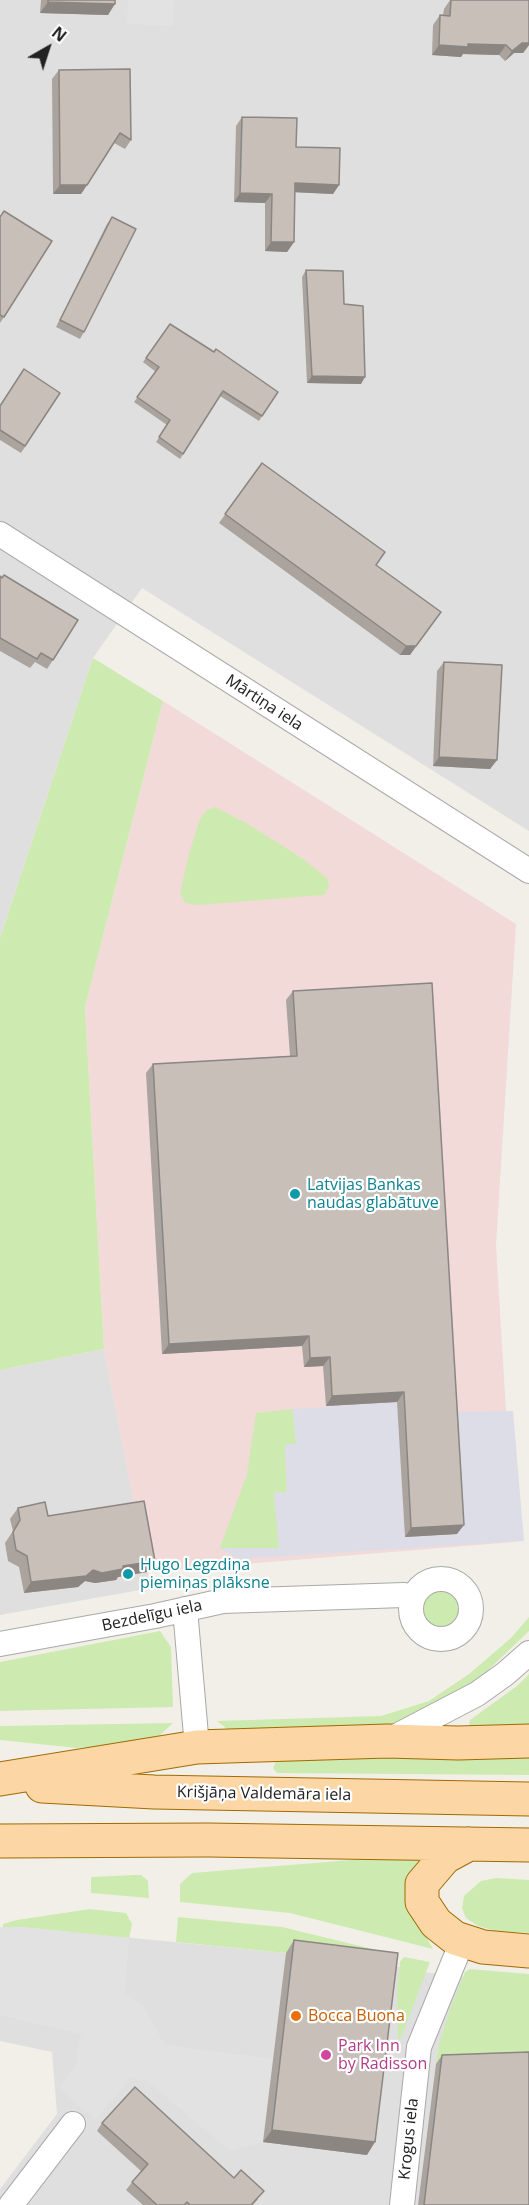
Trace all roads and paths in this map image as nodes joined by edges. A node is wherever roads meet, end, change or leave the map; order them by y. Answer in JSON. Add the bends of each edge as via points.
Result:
{"nodes":[{"id":1,"x":0,"y":534,"type":"edge"},
{"id":2,"x":529,"y":871,"type":"edge"},
{"id":3,"x":412,"y":1599,"type":"dead end"},
{"id":4,"x":185,"y":1609,"type":"junction"},
{"id":5,"x":0,"y":1644,"type":"edge"},
{"id":6,"x":529,"y":1653,"type":"edge"},
{"id":7,"x":387,"y":1741,"type":"junction"},
{"id":8,"x":529,"y":1741,"type":"edge"},
{"id":9,"x":197,"y":1747,"type":"junction"},
{"id":10,"x":0,"y":1781,"type":"edge"},
{"id":11,"x":529,"y":1799,"type":"edge"},
{"id":12,"x":0,"y":1841,"type":"edge"},
{"id":13,"x":469,"y":1844,"type":"junction"},
{"id":14,"x":529,"y":1845,"type":"edge"},
{"id":15,"x":468,"y":1942,"type":"junction"},
{"id":16,"x":529,"y":1952,"type":"edge"},
{"id":17,"x":73,"y":2124,"type":"dead end"},
{"id":18,"x":11,"y":2205,"type":"edge"},
{"id":19,"x":402,"y":2205,"type":"edge"}],
"edges":[{"from":1,"to":2,"type":"street","name":"Mārtiņa iela"},
{"from":3,"to":4,"type":"street","name":"Bezdelīgu iela","via":[[404,1595],[223,1601]]},
{"from":4,"to":5,"type":"street","name":"Bezdelīgu iela"},
{"from":4,"to":9,"type":"street"},
{"from":6,"to":7,"type":"street","via":[[477,1694]]},
{"from":7,"to":8,"type":"main road"},
{"from":7,"to":9,"type":"main road"},
{"from":9,"to":10,"type":"main road"},
{"from":10,"to":11,"type":"main road","name":"Krišjāņa Valdemāra iela","via":[[154,1792]]},
{"from":12,"to":13,"type":"main road"},
{"from":13,"to":14,"type":"main road"},
{"from":13,"to":15,"type":"main road","via":[[445,1857],[422,1884],[422,1902],[436,1923],[455,1938]]},
{"from":15,"to":16,"type":"main road"},
{"from":15,"to":19,"type":"street","name":"Krogus iela","via":[[459,1950],[419,2047]]},
{"from":17,"to":18,"type":"street"}]}
